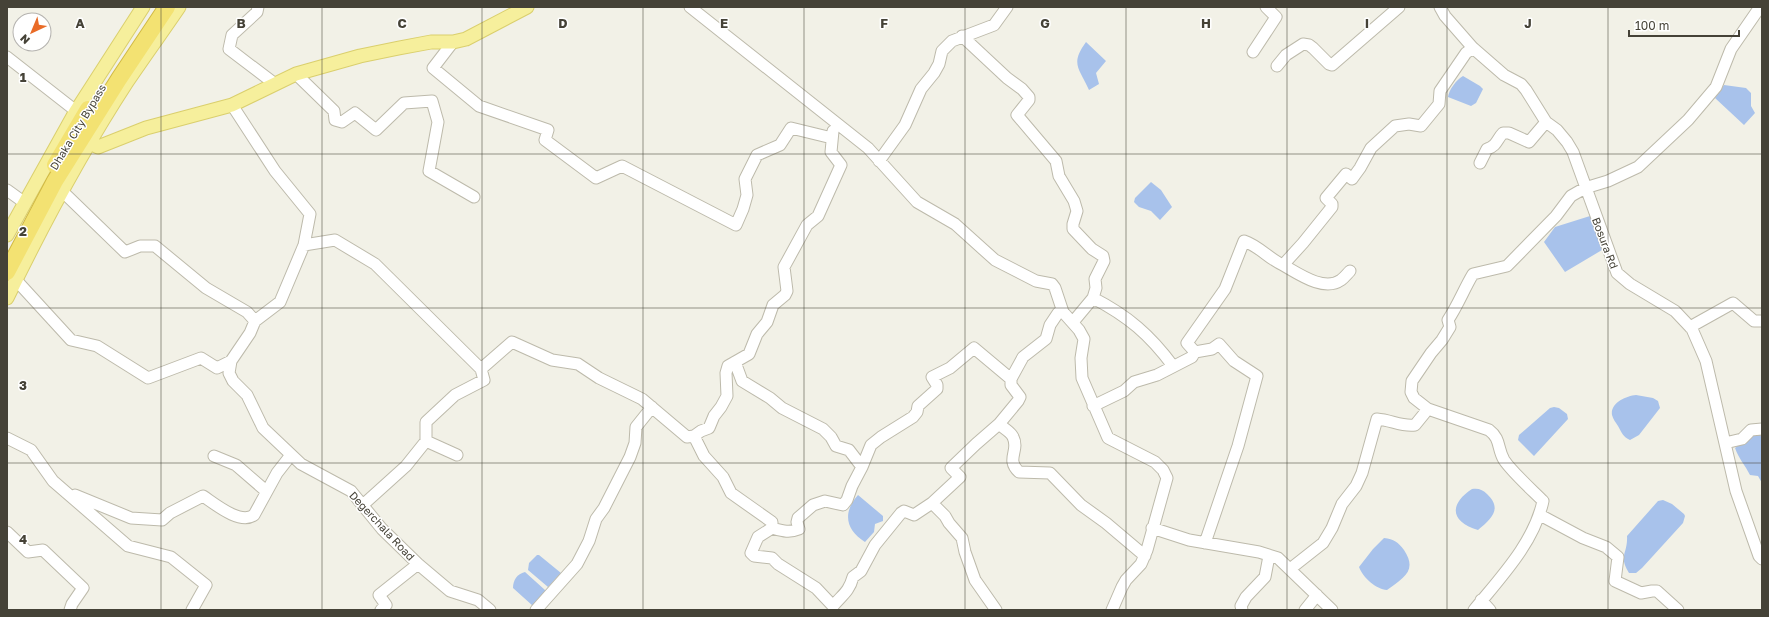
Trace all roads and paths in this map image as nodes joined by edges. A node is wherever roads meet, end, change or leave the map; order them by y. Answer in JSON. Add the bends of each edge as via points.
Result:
{"nodes":[{"id":1,"x":143,"y":7,"type":"edge"},
{"id":2,"x":154,"y":7,"type":"edge"},
{"id":3,"x":167,"y":7,"type":"edge"},
{"id":4,"x":179,"y":7,"type":"edge"},
{"id":5,"x":258,"y":7,"type":"edge"},
{"id":6,"x":527,"y":7,"type":"edge"},
{"id":7,"x":690,"y":7,"type":"edge"},
{"id":8,"x":1007,"y":7,"type":"edge"},
{"id":9,"x":1266,"y":7,"type":"edge"},
{"id":10,"x":1399,"y":7,"type":"edge"},
{"id":11,"x":1440,"y":7,"type":"edge"},
{"id":12,"x":1760,"y":7,"type":"edge"},
{"id":13,"x":962,"y":36,"type":"junction"},
{"id":14,"x":453,"y":42,"type":"junction"},
{"id":15,"x":1473,"y":48,"type":"junction"},
{"id":16,"x":1253,"y":52,"type":"dead end"},
{"id":17,"x":7,"y":57,"type":"edge"},
{"id":18,"x":1277,"y":66,"type":"dead end"},
{"id":19,"x":296,"y":74,"type":"junction"},
{"id":20,"x":275,"y":84,"type":"junction"},
{"id":21,"x":232,"y":105,"type":"junction"},
{"id":22,"x":76,"y":110,"type":"junction"},
{"id":23,"x":1546,"y":122,"type":"junction"},
{"id":24,"x":835,"y":123,"type":"junction"},
{"id":25,"x":832,"y":138,"type":"junction"},
{"id":26,"x":90,"y":143,"type":"junction"},
{"id":27,"x":879,"y":161,"type":"junction"},
{"id":28,"x":1480,"y":163,"type":"dead end"},
{"id":29,"x":59,"y":186,"type":"junction"},
{"id":30,"x":1585,"y":188,"type":"junction"},
{"id":31,"x":7,"y":190,"type":"edge"},
{"id":32,"x":474,"y":197,"type":"dead end"},
{"id":33,"x":25,"y":203,"type":"junction"},
{"id":34,"x":7,"y":235,"type":"edge"},
{"id":35,"x":304,"y":245,"type":"junction"},
{"id":36,"x":7,"y":250,"type":"edge"},
{"id":37,"x":1283,"y":265,"type":"junction"},
{"id":38,"x":1350,"y":271,"type":"dead end"},
{"id":39,"x":11,"y":276,"type":"edge"},
{"id":40,"x":7,"y":298,"type":"edge"},
{"id":41,"x":1093,"y":298,"type":"junction"},
{"id":42,"x":1063,"y":312,"type":"junction"},
{"id":43,"x":255,"y":321,"type":"junction"},
{"id":44,"x":1762,"y":321,"type":"edge"},
{"id":45,"x":1073,"y":322,"type":"junction"},
{"id":46,"x":1690,"y":327,"type":"junction"},
{"id":47,"x":1195,"y":352,"type":"junction"},
{"id":48,"x":231,"y":361,"type":"junction"},
{"id":49,"x":735,"y":362,"type":"junction"},
{"id":50,"x":1173,"y":366,"type":"junction"},
{"id":51,"x":481,"y":369,"type":"junction"},
{"id":52,"x":1011,"y":379,"type":"junction"},
{"id":53,"x":1093,"y":406,"type":"junction"},
{"id":54,"x":652,"y":407,"type":"junction"},
{"id":55,"x":1428,"y":409,"type":"junction"},
{"id":56,"x":999,"y":424,"type":"junction"},
{"id":57,"x":1762,"y":429,"type":"edge"},
{"id":58,"x":694,"y":436,"type":"junction"},
{"id":59,"x":7,"y":438,"type":"edge"},
{"id":60,"x":426,"y":441,"type":"junction"},
{"id":61,"x":1725,"y":443,"type":"junction"},
{"id":62,"x":291,"y":455,"type":"junction"},
{"id":63,"x":457,"y":455,"type":"dead end"},
{"id":64,"x":214,"y":456,"type":"dead end"},
{"id":65,"x":862,"y":467,"type":"junction"},
{"id":66,"x":266,"y":491,"type":"junction"},
{"id":67,"x":67,"y":492,"type":"junction"},
{"id":68,"x":365,"y":503,"type":"dead end"},
{"id":69,"x":932,"y":503,"type":"junction"},
{"id":70,"x":1540,"y":515,"type":"junction"},
{"id":71,"x":772,"y":528,"type":"junction"},
{"id":72,"x":1152,"y":528,"type":"junction"},
{"id":73,"x":7,"y":532,"type":"edge"},
{"id":74,"x":1205,"y":543,"type":"junction"},
{"id":75,"x":1145,"y":556,"type":"junction"},
{"id":76,"x":1269,"y":556,"type":"junction"},
{"id":77,"x":1762,"y":559,"type":"edge"},
{"id":78,"x":418,"y":564,"type":"junction"},
{"id":79,"x":1290,"y":569,"type":"junction"},
{"id":80,"x":1317,"y":595,"type":"junction"},
{"id":81,"x":1482,"y":600,"type":"junction"},
{"id":82,"x":834,"y":609,"type":"edge"},
{"id":83,"x":70,"y":610,"type":"edge"},
{"id":84,"x":192,"y":610,"type":"edge"},
{"id":85,"x":381,"y":610,"type":"edge"},
{"id":86,"x":490,"y":610,"type":"edge"},
{"id":87,"x":536,"y":610,"type":"edge"},
{"id":88,"x":996,"y":610,"type":"edge"},
{"id":89,"x":1112,"y":610,"type":"edge"},
{"id":90,"x":1242,"y":610,"type":"edge"},
{"id":91,"x":1305,"y":610,"type":"edge"},
{"id":92,"x":1332,"y":610,"type":"edge"},
{"id":93,"x":1474,"y":610,"type":"edge"},
{"id":94,"x":1490,"y":610,"type":"edge"},
{"id":95,"x":1678,"y":610,"type":"edge"}],
"edges":[{"from":1,"to":22,"type":"main road"},
{"from":2,"to":36,"type":"highway","name":"Dhaka City Bypass","via":[[67,143]]},
{"from":3,"to":29,"type":"highway","name":"Dhaka City Bypass","via":[[119,79]]},
{"from":4,"to":26,"type":"main road"},
{"from":5,"to":20,"type":"street","via":[[257,12],[232,35],[229,49]]},
{"from":6,"to":14,"type":"main road","via":[[466,39]]},
{"from":7,"to":24,"type":"street"},
{"from":8,"to":13,"type":"street","via":[[994,25]]},
{"from":9,"to":16,"type":"street","via":[[1276,17]]},
{"from":10,"to":18,"type":"street","via":[[1332,65],[1307,44],[1286,55]]},
{"from":11,"to":15,"type":"street","name":"Bosura Rd","via":[[1444,16]]},
{"from":12,"to":30,"type":"street","via":[[1731,49],[1716,87],[1688,120],[1638,167]]},
{"from":13,"to":27,"type":"street","via":[[942,51],[939,64],[921,89],[905,125]]},
{"from":13,"to":41,"type":"street","via":[[1029,97],[1017,115],[1056,161],[1059,176],[1077,211],[1073,229],[1092,249],[1103,256],[1104,261],[1095,279]]},
{"from":14,"to":19,"type":"main road","via":[[431,42],[360,56]]},
{"from":14,"to":25,"type":"street","via":[[433,68],[479,106],[548,130],[545,140],[596,178],[622,166],[736,225],[747,195],[745,179],[757,155],[780,145],[791,128]]},
{"from":15,"to":23,"type":"street","name":"Bosura Rd","via":[[1504,75],[1521,84]]},
{"from":15,"to":37,"type":"street","via":[[1466,53],[1440,91],[1439,104],[1421,126],[1395,126],[1371,148],[1352,179],[1346,174],[1326,198],[1332,207]]},
{"from":17,"to":22,"type":"street"},
{"from":19,"to":20,"type":"main road"},
{"from":19,"to":32,"type":"street","via":[[334,111],[335,120],[342,122],[355,113],[376,130],[404,103],[432,101],[438,122],[429,171]]},
{"from":20,"to":21,"type":"main road"},
{"from":21,"to":26,"type":"main road","via":[[146,128],[98,147]]},
{"from":21,"to":35,"type":"street","via":[[275,171],[310,214]]},
{"from":22,"to":33,"type":"main road"},
{"from":23,"to":28,"type":"street","via":[[1529,142],[1503,132],[1498,142],[1487,149]]},
{"from":23,"to":30,"type":"street","name":"Bosura Rd","via":[[1568,142]]},
{"from":24,"to":25,"type":"street"},
{"from":24,"to":27,"type":"street","via":[[868,148]]},
{"from":25,"to":49,"type":"street","via":[[831,152],[840,165],[818,216],[807,226],[784,267],[787,291],[773,305],[767,322],[757,334],[749,354]]},
{"from":26,"to":29,"type":"main road"},
{"from":27,"to":42,"type":"street","via":[[917,202],[955,224],[995,260],[1036,281],[1052,284]]},
{"from":29,"to":39,"type":"highway","name":"Dhaka City Bypass"},
{"from":29,"to":43,"type":"street","via":[[125,252],[140,246],[155,246],[206,288],[247,312]]},
{"from":30,"to":46,"type":"street","name":"Bosura Rd","via":[[1617,273],[1630,284],[1675,311]]},
{"from":30,"to":55,"type":"street","via":[[1571,196],[1556,216],[1507,266],[1473,274],[1448,320],[1450,327],[1412,382],[1411,392],[1414,398]]},
{"from":31,"to":33,"type":"street"},
{"from":33,"to":34,"type":"main road"},
{"from":35,"to":43,"type":"street","via":[[280,302]]},
{"from":35,"to":51,"type":"street","via":[[335,240],[375,264]]},
{"from":37,"to":38,"type":"street","via":[[1320,283],[1330,284],[1341,280]]},
{"from":37,"to":47,"type":"street","via":[[1252,243],[1244,241],[1225,289],[1186,343]]},
{"from":39,"to":40,"type":"main road"},
{"from":39,"to":48,"type":"street","via":[[71,340],[97,346],[148,378],[201,358],[217,368]]},
{"from":41,"to":45,"type":"street"},
{"from":41,"to":50,"type":"street","via":[[1136,324],[1152,339]]},
{"from":42,"to":45,"type":"street"},
{"from":42,"to":52,"type":"street","via":[[1058,313],[1050,325],[1046,339],[1023,358]]},
{"from":43,"to":48,"type":"street"},
{"from":44,"to":46,"type":"street","via":[[1754,321],[1733,303]]},
{"from":45,"to":53,"type":"street","via":[[1084,339],[1081,358],[1082,378]]},
{"from":46,"to":61,"type":"street","name":"Bosura Rd","via":[[1706,361]]},
{"from":47,"to":50,"type":"street","via":[[1192,357]]},
{"from":47,"to":74,"type":"street","via":[[1212,349],[1219,344],[1234,361],[1256,376],[1238,446]]},
{"from":48,"to":62,"type":"street","name":"Degerchala Road","via":[[229,373],[247,395],[263,428]]},
{"from":49,"to":58,"type":"street","via":[[728,366],[726,373],[728,390],[725,401],[709,428]]},
{"from":49,"to":65,"type":"street","via":[[742,381],[782,408],[823,429],[836,446],[848,450]]},
{"from":50,"to":53,"type":"street","via":[[1157,375],[1134,382],[1124,392]]},
{"from":51,"to":54,"type":"street","via":[[512,342],[552,360],[578,364]]},
{"from":51,"to":60,"type":"street","via":[[484,380],[455,394],[426,422]]},
{"from":52,"to":56,"type":"street","via":[[1011,385],[1020,397],[1013,410]]},
{"from":52,"to":65,"type":"street","via":[[974,348],[950,368],[932,377],[937,385],[936,389],[918,406],[913,417],[871,445]]},
{"from":53,"to":72,"type":"street","via":[[1108,438],[1154,462],[1167,478]]},
{"from":54,"to":58,"type":"street","via":[[687,437]]},
{"from":54,"to":87,"type":"street","via":[[636,427],[635,443],[630,457],[596,519],[589,541],[577,564]]},
{"from":55,"to":70,"type":"street","via":[[1494,434],[1504,459],[1543,502]]},
{"from":55,"to":79,"type":"street","via":[[1416,426],[1377,419],[1362,473],[1356,486],[1342,504],[1332,528],[1323,543]]},
{"from":56,"to":69,"type":"street","via":[[951,468],[960,477]]},
{"from":56,"to":75,"type":"street","via":[[1013,436],[1013,467],[1019,472],[1050,473],[1081,505]]},
{"from":57,"to":61,"type":"street","via":[[1751,430],[1742,439]]},
{"from":58,"to":71,"type":"street","via":[[704,456],[723,477],[731,493],[772,522]]},
{"from":59,"to":67,"type":"street","via":[[31,450],[53,481]]},
{"from":60,"to":63,"type":"street"},
{"from":60,"to":68,"type":"street","via":[[406,466]]},
{"from":61,"to":77,"type":"street","name":"Bosura Rd","via":[[1736,491]]},
{"from":62,"to":66,"type":"street"},
{"from":62,"to":78,"type":"street","name":"Degerchala Road","via":[[301,464],[351,491],[382,529]]},
{"from":64,"to":66,"type":"street","via":[[236,465]]},
{"from":65,"to":71,"type":"street","via":[[844,505],[825,501],[813,505],[798,518],[799,529],[786,533]]},
{"from":66,"to":67,"type":"street","via":[[254,515],[249,518],[240,518],[202,496],[170,512],[162,520],[131,518]]},
{"from":67,"to":84,"type":"street","via":[[128,546],[170,557],[206,585]]},
{"from":69,"to":82,"type":"street","via":[[914,515],[904,511],[901,513],[875,545],[861,571],[853,577],[850,589],[842,595]]},
{"from":69,"to":88,"type":"street","via":[[962,538],[975,580]]},
{"from":70,"to":81,"type":"street","via":[[1513,561]]},
{"from":70,"to":95,"type":"street","via":[[1606,547],[1618,557],[1615,581],[1642,594],[1657,591]]},
{"from":71,"to":82,"type":"street","via":[[758,537],[750,553],[754,556],[772,558],[816,588]]},
{"from":72,"to":74,"type":"street"},
{"from":72,"to":75,"type":"street"},
{"from":73,"to":83,"type":"street","via":[[28,552],[43,550],[83,588]]},
{"from":74,"to":76,"type":"street"},
{"from":75,"to":89,"type":"street","via":[[1126,580]]},
{"from":76,"to":79,"type":"street","via":[[1278,558]]},
{"from":76,"to":90,"type":"street","via":[[1265,577],[1246,597]]},
{"from":78,"to":85,"type":"street","via":[[379,596],[386,605]]},
{"from":78,"to":86,"type":"street","name":"Degerchala Road","via":[[450,591],[478,600]]},
{"from":79,"to":80,"type":"street"},
{"from":80,"to":91,"type":"street"},
{"from":80,"to":92,"type":"street"},
{"from":81,"to":93,"type":"street"},
{"from":81,"to":94,"type":"street"}]}
